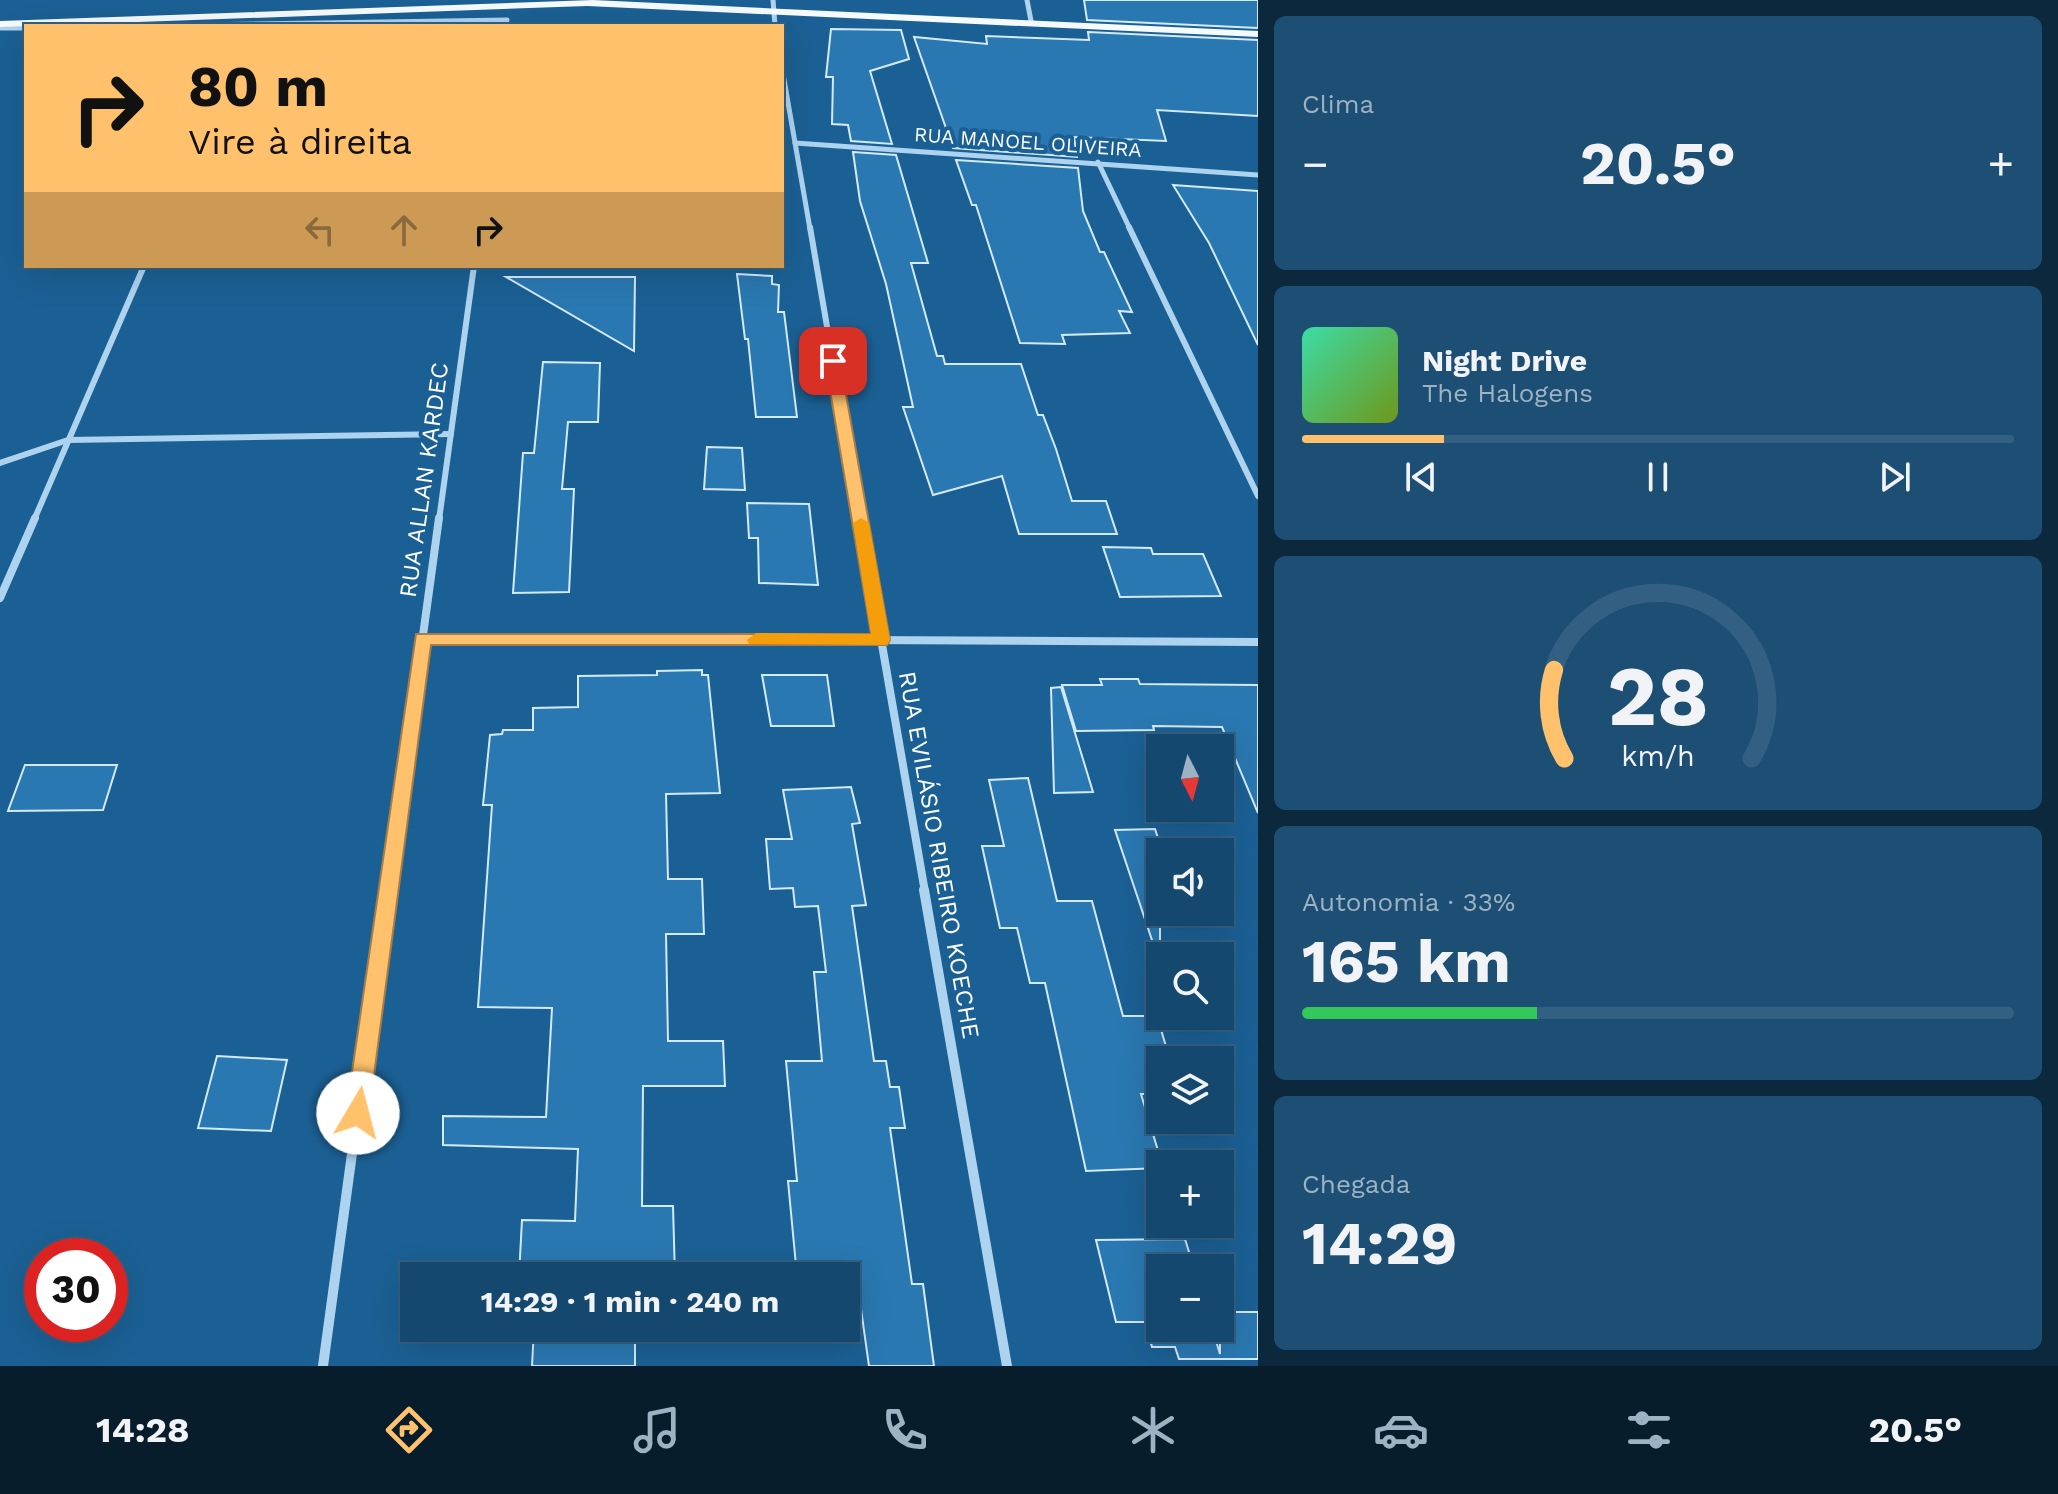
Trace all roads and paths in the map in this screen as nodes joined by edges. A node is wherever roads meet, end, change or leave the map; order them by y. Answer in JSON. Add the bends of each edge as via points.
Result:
{"nodes":[{"id":1,"x":1027,"y":0,"type":"edge"},
{"id":2,"x":585,"y":1,"type":"edge"},
{"id":3,"x":510,"y":4,"type":"junction"},
{"id":4,"x":773,"y":5,"type":"edge"},
{"id":5,"x":1031,"y":21,"type":"junction"},
{"id":6,"x":507,"y":23,"type":"edge"},
{"id":7,"x":46,"y":24,"type":"edge"},
{"id":8,"x":378,"y":24,"type":"edge"},
{"id":9,"x":24,"y":25,"type":"edge"},
{"id":10,"x":0,"y":26,"type":"edge"},
{"id":11,"x":24,"y":28,"type":"edge"},
{"id":12,"x":1258,"y":34,"type":"edge"},
{"id":13,"x":784,"y":80,"type":"edge"},
{"id":14,"x":795,"y":143,"type":"junction"},
{"id":15,"x":1098,"y":162,"type":"junction"},
{"id":16,"x":1258,"y":175,"type":"edge"},
{"id":17,"x":143,"y":268,"type":"edge"},
{"id":18,"x":474,"y":268,"type":"edge"},
{"id":19,"x":451,"y":434,"type":"junction"},
{"id":20,"x":68,"y":440,"type":"junction"},
{"id":21,"x":0,"y":463,"type":"edge"},
{"id":22,"x":1258,"y":496,"type":"edge"},
{"id":23,"x":0,"y":598,"type":"edge"},
{"id":24,"x":423,"y":638,"type":"junction"},
{"id":25,"x":881,"y":640,"type":"junction"},
{"id":26,"x":1258,"y":642,"type":"edge"},
{"id":27,"x":323,"y":1366,"type":"edge"},
{"id":28,"x":1007,"y":1366,"type":"edge"}],
"edges":[{"from":1,"to":5,"type":"street"},
{"from":2,"to":3,"type":"main road"},
{"from":2,"to":4,"type":"main road"},
{"from":3,"to":6,"type":"street"},
{"from":3,"to":7,"type":"main road"},
{"from":4,"to":5,"type":"main road"},
{"from":5,"to":12,"type":"main road"},
{"from":6,"to":8,"type":"street"},
{"from":9,"to":10,"type":"main road"},
{"from":10,"to":11,"type":"street"},
{"from":13,"to":14,"type":"street","name":"RUA EVILÁSIO RIBEIRO KOECHE"},
{"from":14,"to":15,"type":"street","name":"RUA MANOEL OLIVEIRA"},
{"from":14,"to":25,"type":"street","name":"RUA EVILÁSIO RIBEIRO KOECHE"},
{"from":15,"to":16,"type":"street","name":"RUA MANOEL OLIVEIRA"},
{"from":15,"to":22,"type":"street"},
{"from":17,"to":20,"type":"street"},
{"from":18,"to":19,"type":"street","name":"RUA ALLAN KARDEC"},
{"from":19,"to":20,"type":"street"},
{"from":19,"to":24,"type":"street","name":"RUA ALLAN KARDEC"},
{"from":20,"to":21,"type":"street"},
{"from":20,"to":23,"type":"street"},
{"from":24,"to":25,"type":"street"},
{"from":24,"to":27,"type":"street","name":"RUA ALLAN KARDEC"},
{"from":25,"to":26,"type":"street"},
{"from":25,"to":28,"type":"street","name":"RUA EVILÁSIO RIBEIRO KOECHE"}]}
